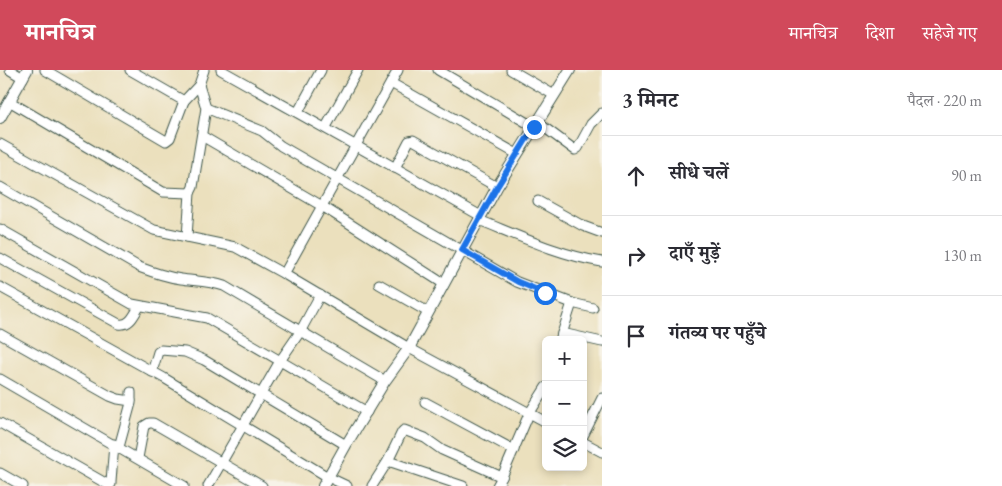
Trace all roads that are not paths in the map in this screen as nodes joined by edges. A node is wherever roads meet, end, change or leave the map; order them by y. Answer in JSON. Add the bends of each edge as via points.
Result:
{"nodes":[{"id":1,"x":10,"y":70,"type":"edge"},
{"id":2,"x":45,"y":70,"type":"edge"},
{"id":3,"x":130,"y":70,"type":"edge"},
{"id":4,"x":204,"y":70,"type":"edge"},
{"id":5,"x":221,"y":70,"type":"edge"},
{"id":6,"x":321,"y":70,"type":"edge"},
{"id":7,"x":358,"y":70,"type":"edge"},
{"id":8,"x":398,"y":70,"type":"edge"},
{"id":9,"x":438,"y":70,"type":"edge"},
{"id":10,"x":511,"y":70,"type":"edge"},
{"id":11,"x":570,"y":70,"type":"edge"},
{"id":12,"x":25,"y":74,"type":"edge"},
{"id":13,"x":391,"y":83,"type":"junction"},
{"id":14,"x":199,"y":85,"type":"junction"},
{"id":15,"x":554,"y":95,"type":"junction"},
{"id":16,"x":9,"y":101,"type":"junction"},
{"id":17,"x":184,"y":101,"type":"junction"},
{"id":18,"x":206,"y":108,"type":"junction"},
{"id":19,"x":298,"y":112,"type":"junction"},
{"id":20,"x":602,"y":113,"type":"edge"},
{"id":21,"x":0,"y":118,"type":"edge"},
{"id":22,"x":536,"y":125,"type":"junction"},
{"id":23,"x":326,"y":128,"type":"junction"},
{"id":24,"x":202,"y":136,"type":"junction"},
{"id":25,"x":0,"y":144,"type":"edge"},
{"id":26,"x":356,"y":147,"type":"junction"},
{"id":27,"x":517,"y":154,"type":"junction"},
{"id":28,"x":395,"y":168,"type":"junction"},
{"id":29,"x":338,"y":178,"type":"junction"},
{"id":30,"x":0,"y":187,"type":"edge"},
{"id":31,"x":497,"y":187,"type":"junction"},
{"id":32,"x":190,"y":193,"type":"junction"},
{"id":33,"x":538,"y":201,"type":"dead end"},
{"id":34,"x":322,"y":206,"type":"junction"},
{"id":35,"x":480,"y":218,"type":"junction"},
{"id":36,"x":0,"y":229,"type":"edge"},
{"id":37,"x":602,"y":232,"type":"edge"},
{"id":38,"x":187,"y":237,"type":"junction"},
{"id":39,"x":462,"y":250,"type":"junction"},
{"id":40,"x":0,"y":258,"type":"edge"},
{"id":41,"x":602,"y":262,"type":"edge"},
{"id":42,"x":284,"y":274,"type":"junction"},
{"id":43,"x":379,"y":284,"type":"dead end"},
{"id":44,"x":444,"y":284,"type":"junction"},
{"id":45,"x":0,"y":287,"type":"edge"},
{"id":46,"x":320,"y":296,"type":"junction"},
{"id":47,"x":572,"y":303,"type":"junction"},
{"id":48,"x":139,"y":306,"type":"junction"},
{"id":49,"x":593,"y":308,"type":"dead end"},
{"id":50,"x":428,"y":312,"type":"junction"},
{"id":51,"x":300,"y":332,"type":"junction"},
{"id":52,"x":0,"y":334,"type":"edge"},
{"id":53,"x":561,"y":336,"type":"edge"},
{"id":54,"x":587,"y":340,"type":"edge"},
{"id":55,"x":602,"y":342,"type":"edge"},
{"id":56,"x":409,"y":348,"type":"junction"},
{"id":57,"x":280,"y":361,"type":"junction"},
{"id":58,"x":152,"y":372,"type":"junction"},
{"id":59,"x":0,"y":379,"type":"edge"},
{"id":60,"x":385,"y":381,"type":"junction"},
{"id":61,"x":542,"y":393,"type":"edge"},
{"id":62,"x":262,"y":395,"type":"junction"},
{"id":63,"x":602,"y":398,"type":"edge"},
{"id":64,"x":425,"y":402,"type":"dead end"},
{"id":65,"x":367,"y":412,"type":"junction"},
{"id":66,"x":529,"y":414,"type":"junction"},
{"id":67,"x":542,"y":420,"type":"edge"},
{"id":68,"x":0,"y":423,"type":"edge"},
{"id":69,"x":243,"y":426,"type":"junction"},
{"id":70,"x":587,"y":428,"type":"edge"},
{"id":71,"x":587,"y":444,"type":"edge"},
{"id":72,"x":346,"y":445,"type":"junction"},
{"id":73,"x":116,"y":446,"type":"junction"},
{"id":74,"x":514,"y":450,"type":"junction"},
{"id":75,"x":602,"y":452,"type":"edge"},
{"id":76,"x":138,"y":458,"type":"junction"},
{"id":77,"x":388,"y":461,"type":"junction"},
{"id":78,"x":222,"y":462,"type":"junction"},
{"id":79,"x":0,"y":473,"type":"edge"},
{"id":80,"x":502,"y":477,"type":"junction"},
{"id":81,"x":326,"y":481,"type":"edge"},
{"id":82,"x":110,"y":485,"type":"edge"},
{"id":83,"x":21,"y":486,"type":"edge"},
{"id":84,"x":184,"y":486,"type":"edge"},
{"id":85,"x":208,"y":486,"type":"edge"},
{"id":86,"x":262,"y":486,"type":"edge"},
{"id":87,"x":347,"y":486,"type":"edge"},
{"id":88,"x":372,"y":486,"type":"edge"},
{"id":89,"x":463,"y":486,"type":"edge"},
{"id":90,"x":496,"y":486,"type":"edge"}],
"edges":[{"from":1,"to":12,"type":"street"},
{"from":2,"to":17,"type":"street","via":[[166,141]]},
{"from":3,"to":17,"type":"street"},
{"from":4,"to":14,"type":"street"},
{"from":5,"to":19,"type":"street"},
{"from":6,"to":19,"type":"street"},
{"from":7,"to":23,"type":"street"},
{"from":8,"to":13,"type":"street"},
{"from":9,"to":22,"type":"street"},
{"from":10,"to":15,"type":"street"},
{"from":11,"to":15,"type":"street"},
{"from":12,"to":16,"type":"street"},
{"from":13,"to":26,"type":"street"},
{"from":13,"to":27,"type":"street"},
{"from":14,"to":17,"type":"street"},
{"from":14,"to":18,"type":"street"},
{"from":15,"to":22,"type":"street"},
{"from":16,"to":21,"type":"street"},
{"from":16,"to":32,"type":"street","via":[[163,192]]},
{"from":18,"to":24,"type":"street"},
{"from":18,"to":29,"type":"street","via":[[262,131],[281,146]]},
{"from":19,"to":23,"type":"street"},
{"from":20,"to":22,"type":"street","via":[[575,150]]},
{"from":22,"to":27,"type":"street"},
{"from":23,"to":26,"type":"street"},
{"from":24,"to":32,"type":"street"},
{"from":24,"to":34,"type":"street"},
{"from":25,"to":38,"type":"street","via":[[154,230]]},
{"from":26,"to":28,"type":"street"},
{"from":26,"to":29,"type":"street"},
{"from":27,"to":31,"type":"street"},
{"from":28,"to":31,"type":"street","via":[[413,140]]},
{"from":28,"to":35,"type":"street"},
{"from":29,"to":34,"type":"street"},
{"from":29,"to":39,"type":"street"},
{"from":30,"to":51,"type":"street","via":[[139,267],[179,279],[224,286]]},
{"from":31,"to":35,"type":"street"},
{"from":32,"to":38,"type":"street"},
{"from":33,"to":37,"type":"street","via":[[583,226]]},
{"from":34,"to":42,"type":"street"},
{"from":34,"to":44,"type":"street"},
{"from":35,"to":39,"type":"street"},
{"from":35,"to":41,"type":"street","via":[[549,249]]},
{"from":36,"to":48,"type":"street"},
{"from":38,"to":42,"type":"street","via":[[235,247]]},
{"from":39,"to":44,"type":"street"},
{"from":39,"to":47,"type":"street","via":[[518,282]]},
{"from":40,"to":48,"type":"street","via":[[119,324],[128,323]]},
{"from":42,"to":46,"type":"street"},
{"from":43,"to":50,"type":"street"},
{"from":44,"to":50,"type":"street"},
{"from":45,"to":58,"type":"street"},
{"from":46,"to":51,"type":"street"},
{"from":46,"to":56,"type":"street"},
{"from":47,"to":49,"type":"street"},
{"from":47,"to":53,"type":"street"},
{"from":48,"to":57,"type":"street","via":[[207,318]]},
{"from":50,"to":56,"type":"street"},
{"from":51,"to":57,"type":"street"},
{"from":51,"to":60,"type":"street"},
{"from":52,"to":73,"type":"street","via":[[110,396],[131,396]]},
{"from":54,"to":55,"type":"street"},
{"from":56,"to":60,"type":"street"},
{"from":56,"to":66,"type":"street"},
{"from":57,"to":62,"type":"street"},
{"from":57,"to":65,"type":"street"},
{"from":58,"to":62,"type":"street","via":[[161,350],[185,352]]},
{"from":58,"to":69,"type":"street"},
{"from":59,"to":73,"type":"street"},
{"from":60,"to":65,"type":"street"},
{"from":61,"to":66,"type":"street"},
{"from":62,"to":69,"type":"street"},
{"from":62,"to":72,"type":"street"},
{"from":63,"to":70,"type":"street"},
{"from":64,"to":74,"type":"street"},
{"from":65,"to":72,"type":"street"},
{"from":66,"to":67,"type":"street"},
{"from":66,"to":74,"type":"street"},
{"from":68,"to":82,"type":"street"},
{"from":69,"to":78,"type":"street"},
{"from":69,"to":81,"type":"street"},
{"from":71,"to":75,"type":"street"},
{"from":72,"to":81,"type":"street"},
{"from":73,"to":76,"type":"street"},
{"from":73,"to":82,"type":"street"},
{"from":74,"to":80,"type":"street"},
{"from":76,"to":78,"type":"street","via":[[144,426],[153,423]]},
{"from":76,"to":84,"type":"street"},
{"from":77,"to":80,"type":"street","via":[[406,430]]},
{"from":77,"to":88,"type":"street"},
{"from":77,"to":89,"type":"street"},
{"from":78,"to":85,"type":"street"},
{"from":78,"to":86,"type":"street"},
{"from":79,"to":83,"type":"street"},
{"from":80,"to":90,"type":"street"},
{"from":81,"to":87,"type":"street"}]}
